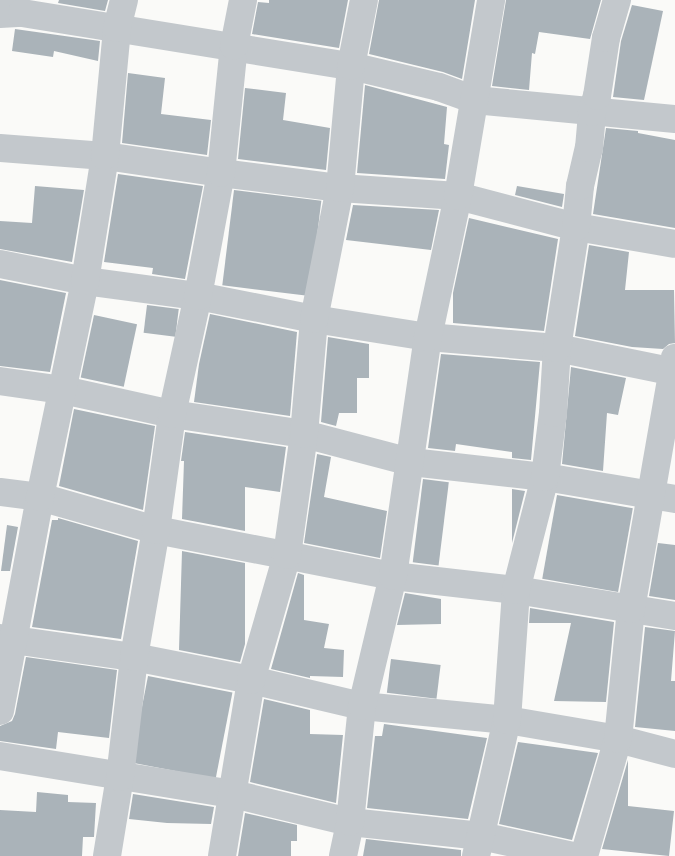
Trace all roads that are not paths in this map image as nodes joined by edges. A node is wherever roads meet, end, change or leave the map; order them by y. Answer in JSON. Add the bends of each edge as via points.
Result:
{"nodes":[{"id":1,"x":124,"y":0,"type":"edge"},
{"id":2,"x":243,"y":0,"type":"edge"},
{"id":3,"x":364,"y":0,"type":"edge"},
{"id":4,"x":492,"y":0,"type":"edge"},
{"id":5,"x":617,"y":0,"type":"edge"},
{"id":6,"x":0,"y":14,"type":"edge"},
{"id":7,"x":117,"y":28,"type":"junction"},
{"id":8,"x":234,"y":46,"type":"junction"},
{"id":9,"x":350,"y":66,"type":"junction"},
{"id":10,"x":474,"y":100,"type":"junction"},
{"id":11,"x":592,"y":112,"type":"junction"},
{"id":12,"x":675,"y":119,"type":"edge"},
{"id":13,"x":0,"y":148,"type":"edge"},
{"id":14,"x":104,"y":156,"type":"junction"},
{"id":15,"x":221,"y":174,"type":"junction"},
{"id":16,"x":340,"y":188,"type":"junction"},
{"id":17,"x":458,"y":196,"type":"junction"},
{"id":18,"x":576,"y":227,"type":"junction"},
{"id":19,"x":675,"y":244,"type":"edge"},
{"id":20,"x":0,"y":264,"type":"edge"},
{"id":21,"x":85,"y":281,"type":"junction"},
{"id":22,"x":198,"y":296,"type":"junction"},
{"id":23,"x":314,"y":319,"type":"junction"},
{"id":24,"x":428,"y":337,"type":"junction"},
{"id":25,"x":557,"y":348,"type":"junction"},
{"id":26,"x":674,"y":367,"type":"edge"},
{"id":27,"x":0,"y":381,"type":"edge"},
{"id":28,"x":63,"y":390,"type":"junction"},
{"id":29,"x":172,"y":414,"type":"junction"},
{"id":30,"x":304,"y":434,"type":"junction"},
{"id":31,"x":411,"y":462,"type":"junction"},
{"id":32,"x":545,"y":477,"type":"junction"},
{"id":33,"x":0,"y":492,"type":"edge"},
{"id":34,"x":40,"y":497,"type":"junction"},
{"id":35,"x":664,"y":497,"type":"edge"},
{"id":36,"x":156,"y":530,"type":"junction"},
{"id":37,"x":287,"y":554,"type":"junction"},
{"id":38,"x":393,"y":576,"type":"junction"},
{"id":39,"x":516,"y":590,"type":"junction"},
{"id":40,"x":631,"y":609,"type":"junction"},
{"id":41,"x":675,"y":616,"type":"edge"},
{"id":42,"x":7,"y":640,"type":"edge"},
{"id":43,"x":134,"y":657,"type":"junction"},
{"id":44,"x":251,"y":680,"type":"junction"},
{"id":45,"x":362,"y":706,"type":"junction"},
{"id":46,"x":0,"y":711,"type":"edge"},
{"id":47,"x":507,"y":720,"type":"junction"},
{"id":48,"x":618,"y":739,"type":"junction"},
{"id":49,"x":675,"y":754,"type":"edge"},
{"id":50,"x":0,"y":756,"type":"edge"},
{"id":51,"x":120,"y":777,"type":"junction"},
{"id":52,"x":233,"y":794,"type":"junction"},
{"id":53,"x":350,"y":822,"type":"junction"},
{"id":54,"x":479,"y":846,"type":"edge"},
{"id":55,"x":107,"y":856,"type":"edge"},
{"id":56,"x":222,"y":856,"type":"edge"},
{"id":57,"x":343,"y":856,"type":"edge"},
{"id":58,"x":574,"y":856,"type":"edge"},
{"id":59,"x":584,"y":856,"type":"edge"}],
"edges":[{"from":1,"to":7,"type":"street"},
{"from":2,"to":8,"type":"street"},
{"from":3,"to":9,"type":"street"},
{"from":4,"to":10,"type":"street"},
{"from":5,"to":11,"type":"street"},
{"from":6,"to":7,"type":"street","via":[[22,13]]},
{"from":7,"to":8,"type":"street"},
{"from":7,"to":14,"type":"street"},
{"from":8,"to":9,"type":"street"},
{"from":8,"to":15,"type":"street"},
{"from":9,"to":10,"type":"street","via":[[439,87]]},
{"from":9,"to":16,"type":"street"},
{"from":10,"to":11,"type":"street"},
{"from":10,"to":17,"type":"street"},
{"from":11,"to":12,"type":"street"},
{"from":11,"to":18,"type":"street"},
{"from":13,"to":14,"type":"street"},
{"from":14,"to":15,"type":"street"},
{"from":14,"to":21,"type":"street"},
{"from":15,"to":16,"type":"street"},
{"from":15,"to":22,"type":"street"},
{"from":16,"to":17,"type":"street"},
{"from":16,"to":23,"type":"street"},
{"from":17,"to":18,"type":"street"},
{"from":17,"to":24,"type":"street"},
{"from":18,"to":19,"type":"street"},
{"from":18,"to":25,"type":"street"},
{"from":20,"to":21,"type":"street"},
{"from":21,"to":22,"type":"street"},
{"from":21,"to":28,"type":"street"},
{"from":22,"to":23,"type":"street"},
{"from":22,"to":29,"type":"street"},
{"from":23,"to":24,"type":"street"},
{"from":23,"to":30,"type":"street"},
{"from":24,"to":25,"type":"street"},
{"from":24,"to":31,"type":"street"},
{"from":25,"to":26,"type":"street"},
{"from":25,"to":32,"type":"street"},
{"from":26,"to":35,"type":"street"},
{"from":27,"to":28,"type":"street"},
{"from":28,"to":29,"type":"street"},
{"from":28,"to":34,"type":"street"},
{"from":29,"to":30,"type":"street"},
{"from":29,"to":36,"type":"street"},
{"from":30,"to":31,"type":"street"},
{"from":30,"to":37,"type":"street"},
{"from":31,"to":32,"type":"street"},
{"from":31,"to":38,"type":"street"},
{"from":32,"to":35,"type":"street"},
{"from":32,"to":39,"type":"street"},
{"from":33,"to":34,"type":"street"},
{"from":34,"to":36,"type":"street"},
{"from":34,"to":42,"type":"street"},
{"from":35,"to":40,"type":"street"},
{"from":36,"to":37,"type":"street"},
{"from":36,"to":43,"type":"street"},
{"from":37,"to":38,"type":"street"},
{"from":37,"to":44,"type":"street"},
{"from":38,"to":39,"type":"street"},
{"from":38,"to":45,"type":"street"},
{"from":39,"to":40,"type":"street"},
{"from":39,"to":47,"type":"street"},
{"from":40,"to":41,"type":"street"},
{"from":40,"to":48,"type":"street"},
{"from":42,"to":43,"type":"street"},
{"from":42,"to":46,"type":"street"},
{"from":43,"to":44,"type":"street"},
{"from":43,"to":51,"type":"street"},
{"from":44,"to":45,"type":"street"},
{"from":44,"to":52,"type":"street"},
{"from":45,"to":47,"type":"street"},
{"from":45,"to":53,"type":"street"},
{"from":47,"to":48,"type":"street"},
{"from":47,"to":54,"type":"street"},
{"from":48,"to":49,"type":"street"},
{"from":48,"to":59,"type":"street"},
{"from":50,"to":51,"type":"street"},
{"from":51,"to":52,"type":"street"},
{"from":51,"to":55,"type":"street"},
{"from":52,"to":53,"type":"street"},
{"from":52,"to":56,"type":"street"},
{"from":53,"to":54,"type":"street"},
{"from":53,"to":57,"type":"street"},
{"from":54,"to":58,"type":"street"}]}
